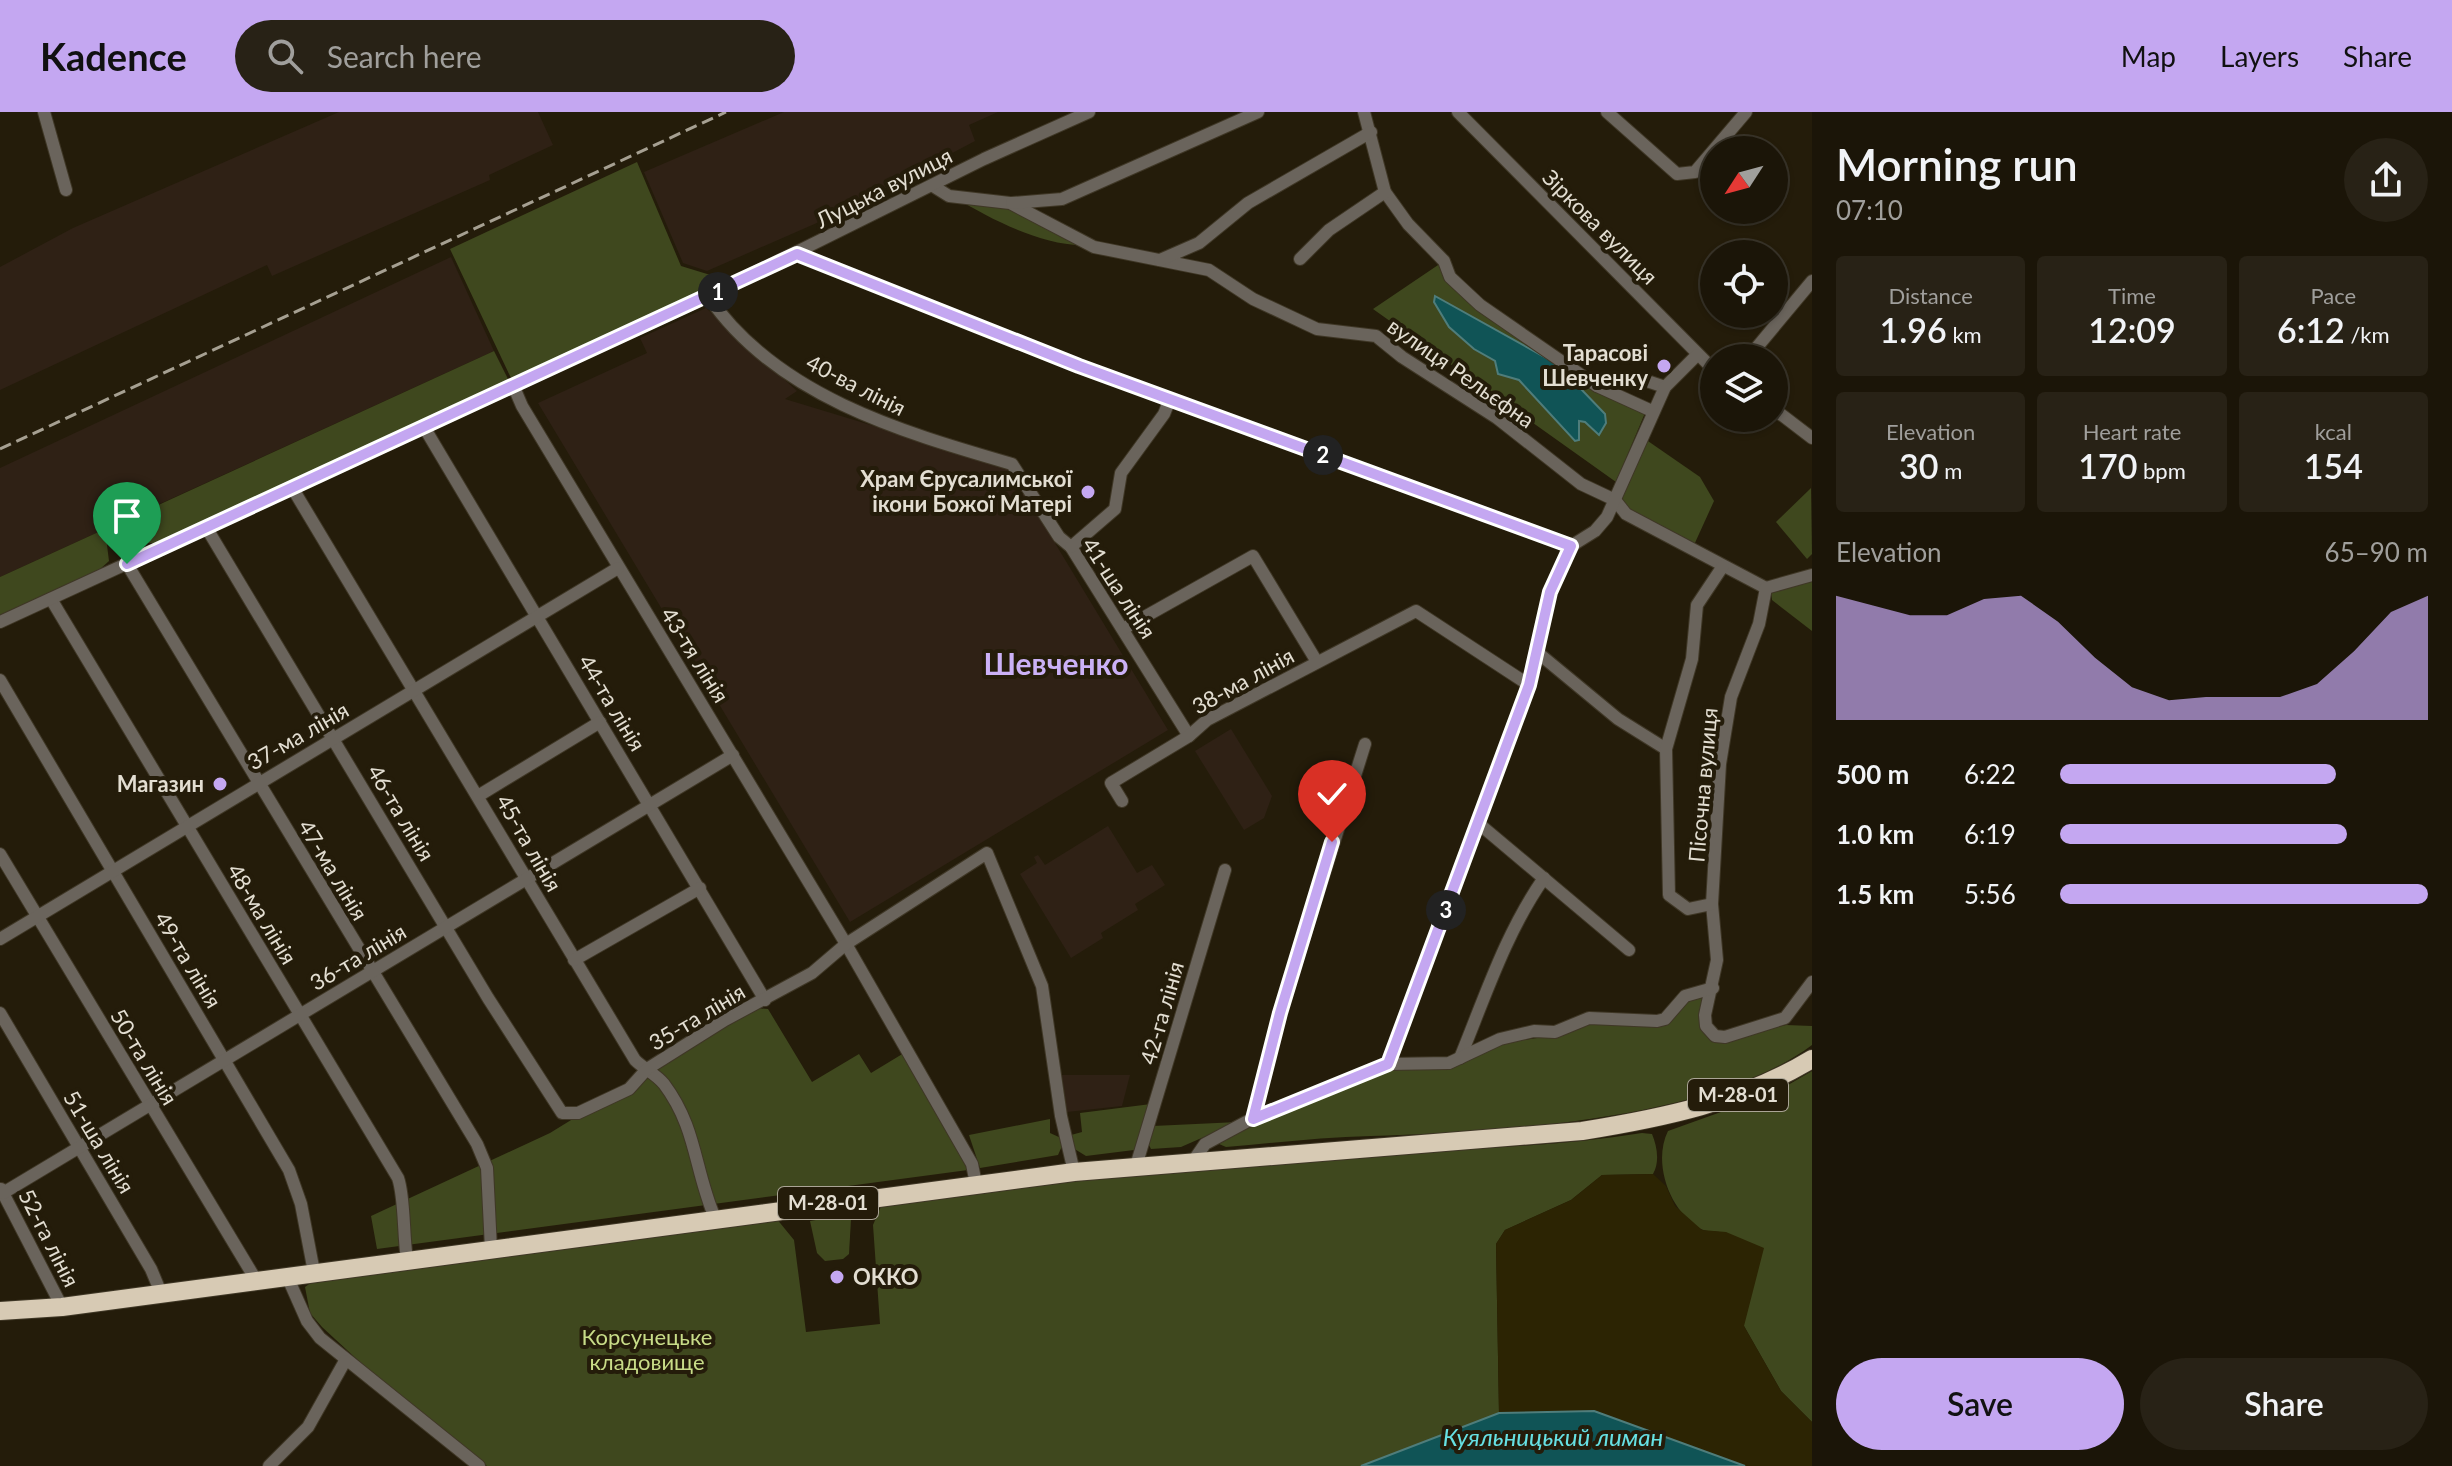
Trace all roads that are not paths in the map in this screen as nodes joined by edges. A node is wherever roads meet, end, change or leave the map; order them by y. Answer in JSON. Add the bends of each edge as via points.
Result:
{"nodes":[{"id":1,"x":44,"y":112,"type":"edge"},
{"id":2,"x":1089,"y":112,"type":"edge"},
{"id":3,"x":1258,"y":112,"type":"edge"},
{"id":4,"x":1364,"y":112,"type":"edge"},
{"id":5,"x":1458,"y":112,"type":"edge"},
{"id":6,"x":1607,"y":112,"type":"edge"},
{"id":7,"x":1746,"y":112,"type":"edge"},
{"id":8,"x":1371,"y":132,"type":"junction"},
{"id":9,"x":933,"y":186,"type":"junction"},
{"id":10,"x":66,"y":190,"type":"dead end"},
{"id":11,"x":1385,"y":192,"type":"junction"},
{"id":12,"x":1010,"y":203,"type":"junction"},
{"id":13,"x":797,"y":254,"type":"junction"},
{"id":14,"x":1300,"y":259,"type":"dead end"},
{"id":15,"x":1160,"y":260,"type":"junction"},
{"id":16,"x":1812,"y":281,"type":"edge"},
{"id":17,"x":708,"y":296,"type":"junction"},
{"id":18,"x":1760,"y":344,"type":"edge"},
{"id":19,"x":1697,"y":355,"type":"junction"},
{"id":20,"x":1700,"y":358,"type":"edge"},
{"id":21,"x":513,"y":385,"type":"junction"},
{"id":22,"x":1597,"y":386,"type":"junction"},
{"id":23,"x":1665,"y":387,"type":"junction"},
{"id":24,"x":1170,"y":399,"type":"junction"},
{"id":25,"x":1652,"y":411,"type":"junction"},
{"id":26,"x":1788,"y":420,"type":"edge"},
{"id":27,"x":424,"y":427,"type":"junction"},
{"id":28,"x":1812,"y":438,"type":"edge"},
{"id":29,"x":1012,"y":464,"type":"joint"},
{"id":30,"x":293,"y":489,"type":"junction"},
{"id":31,"x":1615,"y":500,"type":"junction"},
{"id":32,"x":1639,"y":521,"type":"junction"},
{"id":33,"x":206,"y":527,"type":"junction"},
{"id":34,"x":1595,"y":531,"type":"junction"},
{"id":35,"x":1571,"y":546,"type":"junction"},
{"id":36,"x":1071,"y":547,"type":"junction"},
{"id":37,"x":127,"y":564,"type":"junction"},
{"id":38,"x":1723,"y":566,"type":"junction"},
{"id":39,"x":618,"y":568,"type":"junction"},
{"id":40,"x":1812,"y":575,"type":"edge"},
{"id":41,"x":1766,"y":588,"type":"junction"},
{"id":42,"x":51,"y":599,"type":"junction"},
{"id":43,"x":537,"y":616,"type":"junction"},
{"id":44,"x":0,"y":622,"type":"edge"},
{"id":45,"x":1123,"y":629,"type":"junction"},
{"id":46,"x":1537,"y":652,"type":"junction"},
{"id":47,"x":1317,"y":662,"type":"junction"},
{"id":48,"x":0,"y":680,"type":"edge"},
{"id":49,"x":1529,"y":685,"type":"junction"},
{"id":50,"x":414,"y":691,"type":"junction"},
{"id":51,"x":600,"y":722,"type":"junction"},
{"id":52,"x":1189,"y":736,"type":"junction"},
{"id":53,"x":334,"y":739,"type":"junction"},
{"id":54,"x":1365,"y":744,"type":"dead end"},
{"id":55,"x":1666,"y":749,"type":"junction"},
{"id":56,"x":733,"y":755,"type":"junction"},
{"id":57,"x":257,"y":782,"type":"junction"},
{"id":58,"x":478,"y":796,"type":"junction"},
{"id":59,"x":1122,"y":801,"type":"dead end"},
{"id":60,"x":650,"y":805,"type":"junction"},
{"id":61,"x":1478,"y":823,"type":"junction"},
{"id":62,"x":186,"y":825,"type":"junction"},
{"id":63,"x":0,"y":854,"type":"edge"},
{"id":64,"x":1225,"y":870,"type":"dead end"},
{"id":65,"x":113,"y":872,"type":"junction"},
{"id":66,"x":1544,"y":878,"type":"junction"},
{"id":67,"x":526,"y":879,"type":"junction"},
{"id":68,"x":700,"y":888,"type":"junction"},
{"id":69,"x":1712,"y":904,"type":"junction"},
{"id":70,"x":37,"y":917,"type":"junction"},
{"id":71,"x":447,"y":928,"type":"junction"},
{"id":72,"x":0,"y":939,"type":"edge"},
{"id":73,"x":846,"y":944,"type":"junction"},
{"id":74,"x":1629,"y":950,"type":"dead end"},
{"id":75,"x":574,"y":960,"type":"junction"},
{"id":76,"x":370,"y":971,"type":"junction"},
{"id":77,"x":1812,"y":982,"type":"edge"},
{"id":78,"x":1713,"y":988,"type":"junction"},
{"id":79,"x":765,"y":1000,"type":"junction"},
{"id":80,"x":0,"y":1013,"type":"edge"},
{"id":81,"x":300,"y":1016,"type":"junction"},
{"id":82,"x":1460,"y":1058,"type":"junction"},
{"id":83,"x":1812,"y":1059,"type":"edge"},
{"id":84,"x":225,"y":1060,"type":"junction"},
{"id":85,"x":1388,"y":1064,"type":"junction"},
{"id":86,"x":647,"y":1069,"type":"junction"},
{"id":87,"x":150,"y":1105,"type":"junction"},
{"id":88,"x":567,"y":1115,"type":"joint"},
{"id":89,"x":1253,"y":1119,"type":"junction"},
{"id":90,"x":78,"y":1148,"type":"junction"},
{"id":91,"x":1194,"y":1160,"type":"junction"},
{"id":92,"x":1136,"y":1166,"type":"junction"},
{"id":93,"x":1074,"y":1172,"type":"junction"},
{"id":94,"x":976,"y":1184,"type":"junction"},
{"id":95,"x":2,"y":1194,"type":"edge"},
{"id":96,"x":715,"y":1218,"type":"junction"},
{"id":97,"x":491,"y":1249,"type":"junction"},
{"id":98,"x":407,"y":1259,"type":"junction"},
{"id":99,"x":314,"y":1272,"type":"junction"},
{"id":100,"x":287,"y":1276,"type":"junction"},
{"id":101,"x":256,"y":1280,"type":"junction"},
{"id":102,"x":161,"y":1293,"type":"junction"},
{"id":103,"x":62,"y":1307,"type":"junction"},
{"id":104,"x":0,"y":1311,"type":"edge"},
{"id":105,"x":345,"y":1361,"type":"junction"},
{"id":106,"x":269,"y":1466,"type":"edge"},
{"id":107,"x":479,"y":1466,"type":"edge"}],
"edges":[{"from":1,"to":10,"type":"street"},
{"from":2,"to":9,"type":"street","name":"Луцька вулиця"},
{"from":3,"to":12,"type":"street","via":[[1062,199]]},
{"from":4,"to":8,"type":"street"},
{"from":5,"to":19,"type":"street","name":"Зіркова вулиця"},
{"from":6,"to":7,"type":"street","via":[[1677,174],[1686,175],[1695,172]]},
{"from":8,"to":11,"type":"street"},
{"from":8,"to":15,"type":"street","via":[[1248,203],[1199,243]]},
{"from":9,"to":12,"type":"street","name":"вулиця Рельєфна","via":[[949,196]]},
{"from":9,"to":13,"type":"street","name":"Луцька вулиця"},
{"from":11,"to":14,"type":"street","via":[[1329,230]]},
{"from":11,"to":22,"type":"street","via":[[1460,287]]},
{"from":12,"to":15,"type":"street","name":"вулиця Рельєфна","via":[[1094,247]]},
{"from":13,"to":17,"type":"street","name":"Луцька вулиця"},
{"from":13,"to":24,"type":"street"},
{"from":15,"to":31,"type":"street","name":"вулиця Рельєфна","via":[[1222,275],[1253,299],[1317,329],[1376,336],[1497,418],[1581,484]]},
{"from":16,"to":18,"type":"street"},
{"from":17,"to":21,"type":"street","name":"Луцька вулиця"},
{"from":17,"to":29,"type":"street","name":"40-ва лінія","via":[[730,327],[834,401],[913,435]]},
{"from":19,"to":20,"type":"street","name":"Зіркова вулиця"},
{"from":19,"to":23,"type":"street"},
{"from":21,"to":27,"type":"street","name":"Луцька вулиця"},
{"from":21,"to":39,"type":"street","name":"43-тя лінія"},
{"from":22,"to":23,"type":"street","via":[[1635,377]]},
{"from":22,"to":25,"type":"street"},
{"from":23,"to":25,"type":"street"},
{"from":24,"to":35,"type":"street"},
{"from":24,"to":36,"type":"street","via":[[1121,473],[1112,515]]},
{"from":25,"to":31,"type":"street"},
{"from":26,"to":28,"type":"street"},
{"from":27,"to":30,"type":"street","name":"Луцька вулиця"},
{"from":27,"to":43,"type":"street","name":"44-та лінія"},
{"from":29,"to":36,"type":"street","name":"41-ша лінія"},
{"from":30,"to":33,"type":"street","name":"Луцька вулиця"},
{"from":30,"to":50,"type":"street","name":"45-та лінія"},
{"from":31,"to":32,"type":"street","name":"вулиця Рельєфна"},
{"from":31,"to":34,"type":"street"},
{"from":32,"to":34,"type":"street"},
{"from":32,"to":38,"type":"street","name":"вулиця Рельєфна"},
{"from":33,"to":37,"type":"street","name":"Луцька вулиця"},
{"from":33,"to":53,"type":"street","name":"46-та лінія"},
{"from":34,"to":35,"type":"street"},
{"from":35,"to":46,"type":"street","via":[[1550,592]]},
{"from":36,"to":45,"type":"street","name":"41-ша лінія"},
{"from":37,"to":42,"type":"street","name":"Луцька вулиця"},
{"from":37,"to":57,"type":"street","name":"47-ма лінія"},
{"from":38,"to":41,"type":"street","name":"вулиця Рельєфна"},
{"from":38,"to":55,"type":"street","via":[[1697,605],[1692,659]]},
{"from":39,"to":43,"type":"street","name":"37-ма лінія"},
{"from":39,"to":56,"type":"street","name":"43-тя лінія"},
{"from":40,"to":41,"type":"street"},
{"from":41,"to":69,"type":"street","name":"Пісочна вулиця","via":[[1724,734]]},
{"from":42,"to":44,"type":"street","name":"Луцька вулиця"},
{"from":42,"to":62,"type":"street","name":"48-ма лінія"},
{"from":43,"to":50,"type":"street","name":"37-ма лінія"},
{"from":43,"to":51,"type":"street","name":"44-та лінія"},
{"from":45,"to":47,"type":"street","via":[[1253,556]]},
{"from":45,"to":52,"type":"street","name":"41-ша лінія"},
{"from":46,"to":49,"type":"street"},
{"from":46,"to":55,"type":"street","via":[[1618,719]]},
{"from":47,"to":49,"type":"street","name":"38-ма лінія","via":[[1416,611]]},
{"from":47,"to":52,"type":"street","name":"38-ма лінія","via":[[1207,720]]},
{"from":48,"to":65,"type":"street","name":"49-та лінія"},
{"from":49,"to":61,"type":"street"},
{"from":50,"to":53,"type":"street","name":"37-ма лінія"},
{"from":50,"to":58,"type":"street","name":"45-та лінія"},
{"from":51,"to":58,"type":"street"},
{"from":51,"to":60,"type":"street","name":"44-та лінія"},
{"from":52,"to":59,"type":"street","name":"38-ма лінія","via":[[1111,783]]},
{"from":53,"to":57,"type":"street","name":"37-ма лінія"},
{"from":53,"to":71,"type":"street","name":"46-та лінія"},
{"from":54,"to":89,"type":"street","via":[[1280,1013]]},
{"from":55,"to":69,"type":"street","via":[[1669,895],[1688,909]]},
{"from":56,"to":60,"type":"street","name":"36-та лінія"},
{"from":56,"to":73,"type":"street","name":"43-тя лінія"},
{"from":57,"to":62,"type":"street","name":"37-ма лінія"},
{"from":57,"to":76,"type":"street","name":"47-ма лінія"},
{"from":58,"to":67,"type":"street","name":"45-та лінія"},
{"from":60,"to":67,"type":"street","name":"36-та лінія"},
{"from":60,"to":68,"type":"street","name":"44-та лінія"},
{"from":61,"to":66,"type":"street"},
{"from":61,"to":85,"type":"street"},
{"from":62,"to":65,"type":"street","name":"37-ма лінія"},
{"from":62,"to":81,"type":"street","name":"48-ма лінія"},
{"from":63,"to":70,"type":"street","name":"50-та лінія"},
{"from":64,"to":92,"type":"street","name":"42-га лінія"},
{"from":65,"to":70,"type":"street","name":"37-ма лінія"},
{"from":65,"to":84,"type":"street","name":"49-та лінія"},
{"from":66,"to":74,"type":"street"},
{"from":66,"to":82,"type":"street","via":[[1510,938]]},
{"from":67,"to":71,"type":"street","name":"36-та лінія"},
{"from":67,"to":75,"type":"street","name":"45-та лінія"},
{"from":68,"to":75,"type":"street"},
{"from":68,"to":79,"type":"street","name":"44-та лінія"},
{"from":69,"to":78,"type":"street","name":"Пісочна вулиця","via":[[1717,960]]},
{"from":70,"to":72,"type":"street","name":"37-ма лінія"},
{"from":70,"to":87,"type":"street","name":"50-та лінія"},
{"from":71,"to":76,"type":"street","name":"36-та лінія"},
{"from":71,"to":88,"type":"street","name":"46-та лінія","via":[[558,1109]]},
{"from":73,"to":79,"type":"street","name":"35-та лінія","via":[[812,973]]},
{"from":73,"to":93,"type":"street","via":[[987,853],[1042,986]]},
{"from":73,"to":94,"type":"street","name":"43-тя лінія","via":[[958,1137]]},
{"from":75,"to":86,"type":"street","name":"45-та лінія","via":[[635,1060]]},
{"from":76,"to":81,"type":"street","name":"36-та лінія"},
{"from":76,"to":97,"type":"street","name":"47-ма лінія","via":[[477,1144],[487,1168]]},
{"from":77,"to":78,"type":"street","name":"Пісочна вулиця","via":[[1785,1018],[1725,1037],[1715,1036],[1705,1020]]},
{"from":78,"to":82,"type":"street","via":[[1685,996],[1665,1019],[1589,1018],[1555,1032],[1500,1039]]},
{"from":79,"to":86,"type":"street","name":"35-та лінія"},
{"from":80,"to":90,"type":"street","name":"51-ша лінія"},
{"from":81,"to":84,"type":"street","name":"36-та лінія"},
{"from":81,"to":98,"type":"street","name":"48-ма лінія","via":[[398,1178]]},
{"from":82,"to":85,"type":"street","via":[[1449,1063]]},
{"from":83,"to":91,"type":"highway","number":"М-28-01","via":[[1719,1102],[1582,1131]]},
{"from":84,"to":87,"type":"street","name":"36-та лінія"},
{"from":84,"to":99,"type":"street","name":"49-та лінія","via":[[292,1178]]},
{"from":85,"to":89,"type":"street"},
{"from":86,"to":88,"type":"street","name":"35-та лінія","via":[[620,1094]]},
{"from":86,"to":96,"type":"street","name":"45-та лінія","via":[[684,1115],[693,1135],[699,1181]]},
{"from":87,"to":90,"type":"street","name":"36-та лінія"},
{"from":87,"to":101,"type":"street","name":"50-та лінія"},
{"from":89,"to":91,"type":"street","via":[[1205,1144]]},
{"from":90,"to":95,"type":"street","name":"36-та лінія"},
{"from":90,"to":102,"type":"street","name":"51-ша лінія"},
{"from":91,"to":92,"type":"highway","number":"М-28-01"},
{"from":92,"to":93,"type":"highway","number":"М-28-01"},
{"from":93,"to":94,"type":"highway","number":"М-28-01"},
{"from":94,"to":96,"type":"highway","number":"М-28-01"},
{"from":95,"to":103,"type":"street","name":"52-га лінія"},
{"from":96,"to":97,"type":"highway","number":"М-28-01"},
{"from":97,"to":98,"type":"highway","number":"М-28-01"},
{"from":98,"to":99,"type":"highway","number":"М-28-01"},
{"from":99,"to":100,"type":"highway","number":"М-28-01"},
{"from":100,"to":101,"type":"highway","number":"М-28-01"},
{"from":100,"to":105,"type":"street","via":[[307,1321]]},
{"from":101,"to":102,"type":"highway","number":"М-28-01"},
{"from":102,"to":103,"type":"highway","number":"М-28-01"},
{"from":103,"to":104,"type":"highway","number":"М-28-01"},
{"from":105,"to":106,"type":"street","via":[[308,1427]]},
{"from":105,"to":107,"type":"street"}]}
